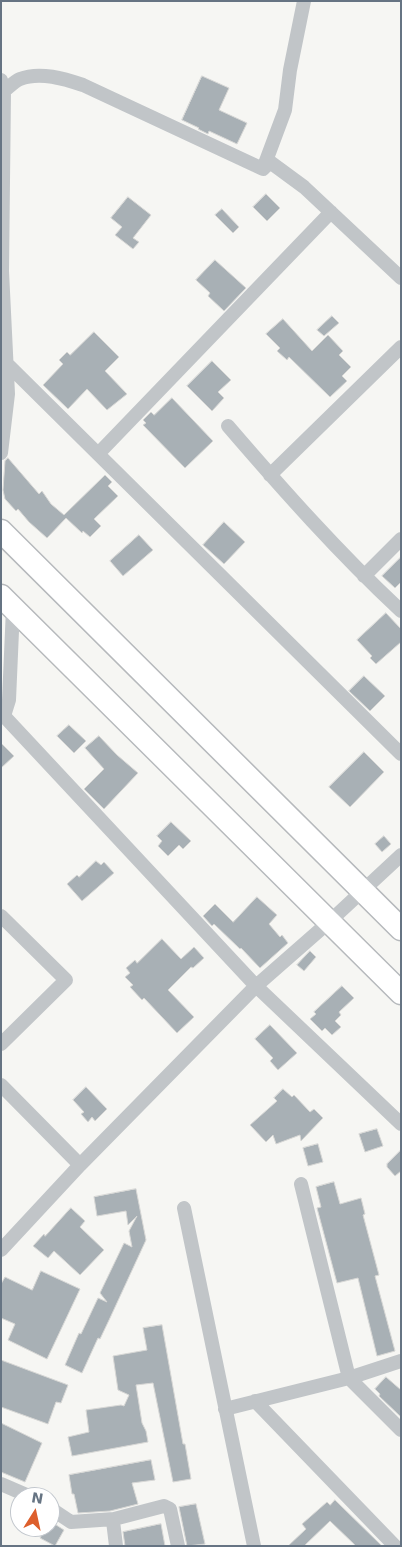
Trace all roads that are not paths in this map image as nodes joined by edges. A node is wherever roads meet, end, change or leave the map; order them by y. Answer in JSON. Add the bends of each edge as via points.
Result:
{"nodes":[{"id":1,"x":304,"y":1,"type":"edge"},
{"id":2,"x":2,"y":85,"type":"edge"},
{"id":3,"x":263,"y":169,"type":"junction"},
{"id":4,"x":331,"y":212,"type":"junction"},
{"id":5,"x":401,"y":278,"type":"edge"},
{"id":6,"x":401,"y":347,"type":"edge"},
{"id":7,"x":4,"y":361,"type":"edge"},
{"id":8,"x":228,"y":426,"type":"dead end"},
{"id":9,"x":1,"y":453,"type":"edge"},
{"id":10,"x":98,"y":454,"type":"junction"},
{"id":11,"x":270,"y":475,"type":"junction"},
{"id":12,"x":1,"y":531,"type":"edge"},
{"id":13,"x":401,"y":539,"type":"edge"},
{"id":14,"x":364,"y":576,"type":"junction"},
{"id":15,"x":7,"y":602,"type":"edge"},
{"id":16,"x":401,"y":611,"type":"edge"},
{"id":17,"x":3,"y":715,"type":"edge"},
{"id":18,"x":401,"y":754,"type":"edge"},
{"id":19,"x":401,"y":855,"type":"edge"},
{"id":20,"x":362,"y":891,"type":"junction"},
{"id":21,"x":1,"y":916,"type":"edge"},
{"id":22,"x":329,"y":922,"type":"junction"},
{"id":23,"x":401,"y":929,"type":"edge"},
{"id":24,"x":256,"y":986,"type":"junction"},
{"id":25,"x":401,"y":993,"type":"edge"},
{"id":26,"x":1,"y":1044,"type":"edge"},
{"id":27,"x":1,"y":1086,"type":"edge"},
{"id":28,"x":401,"y":1124,"type":"edge"},
{"id":29,"x":80,"y":1165,"type":"junction"},
{"id":30,"x":301,"y":1184,"type":"dead end"},
{"id":31,"x":184,"y":1208,"type":"dead end"},
{"id":32,"x":7,"y":1238,"type":"edge"},
{"id":33,"x":1,"y":1250,"type":"edge"},
{"id":34,"x":401,"y":1361,"type":"edge"},
{"id":35,"x":348,"y":1378,"type":"junction"},
{"id":36,"x":255,"y":1401,"type":"junction"},
{"id":37,"x":226,"y":1409,"type":"junction"},
{"id":38,"x":401,"y":1430,"type":"edge"},
{"id":39,"x":60,"y":1515,"type":"edge"},
{"id":40,"x":114,"y":1519,"type":"junction"},
{"id":41,"x":116,"y":1546,"type":"edge"},
{"id":42,"x":178,"y":1546,"type":"edge"},
{"id":43,"x":254,"y":1546,"type":"edge"},
{"id":44,"x":395,"y":1546,"type":"edge"}],
"edges":[{"from":1,"to":3,"type":"street","via":[[285,110]]},
{"from":2,"to":3,"type":"street","via":[[39,76],[61,77]]},
{"from":2,"to":7,"type":"street"},
{"from":3,"to":4,"type":"street","via":[[270,162]]},
{"from":4,"to":5,"type":"street"},
{"from":4,"to":10,"type":"street"},
{"from":6,"to":11,"type":"street"},
{"from":7,"to":9,"type":"street","via":[[8,394]]},
{"from":7,"to":10,"type":"street"},
{"from":8,"to":11,"type":"street"},
{"from":10,"to":18,"type":"street"},
{"from":11,"to":14,"type":"street"},
{"from":12,"to":20,"type":"highway"},
{"from":13,"to":14,"type":"street"},
{"from":14,"to":16,"type":"street"},
{"from":15,"to":17,"type":"street","via":[[9,700]]},
{"from":15,"to":22,"type":"highway"},
{"from":17,"to":24,"type":"street"},
{"from":19,"to":20,"type":"street"},
{"from":20,"to":22,"type":"street"},
{"from":20,"to":23,"type":"highway"},
{"from":21,"to":26,"type":"street","via":[[66,980]]},
{"from":22,"to":24,"type":"street"},
{"from":22,"to":25,"type":"highway"},
{"from":24,"to":28,"type":"street"},
{"from":24,"to":29,"type":"street"},
{"from":27,"to":29,"type":"street"},
{"from":29,"to":32,"type":"street"},
{"from":30,"to":35,"type":"street"},
{"from":31,"to":37,"type":"street"},
{"from":32,"to":33,"type":"street"},
{"from":34,"to":35,"type":"street"},
{"from":35,"to":36,"type":"street"},
{"from":35,"to":38,"type":"street"},
{"from":36,"to":37,"type":"street"},
{"from":36,"to":44,"type":"street"},
{"from":37,"to":43,"type":"street"},
{"from":39,"to":40,"type":"street","via":[[71,1522]]},
{"from":40,"to":41,"type":"street"},
{"from":40,"to":42,"type":"street","via":[[164,1506],[173,1516]]}]}
